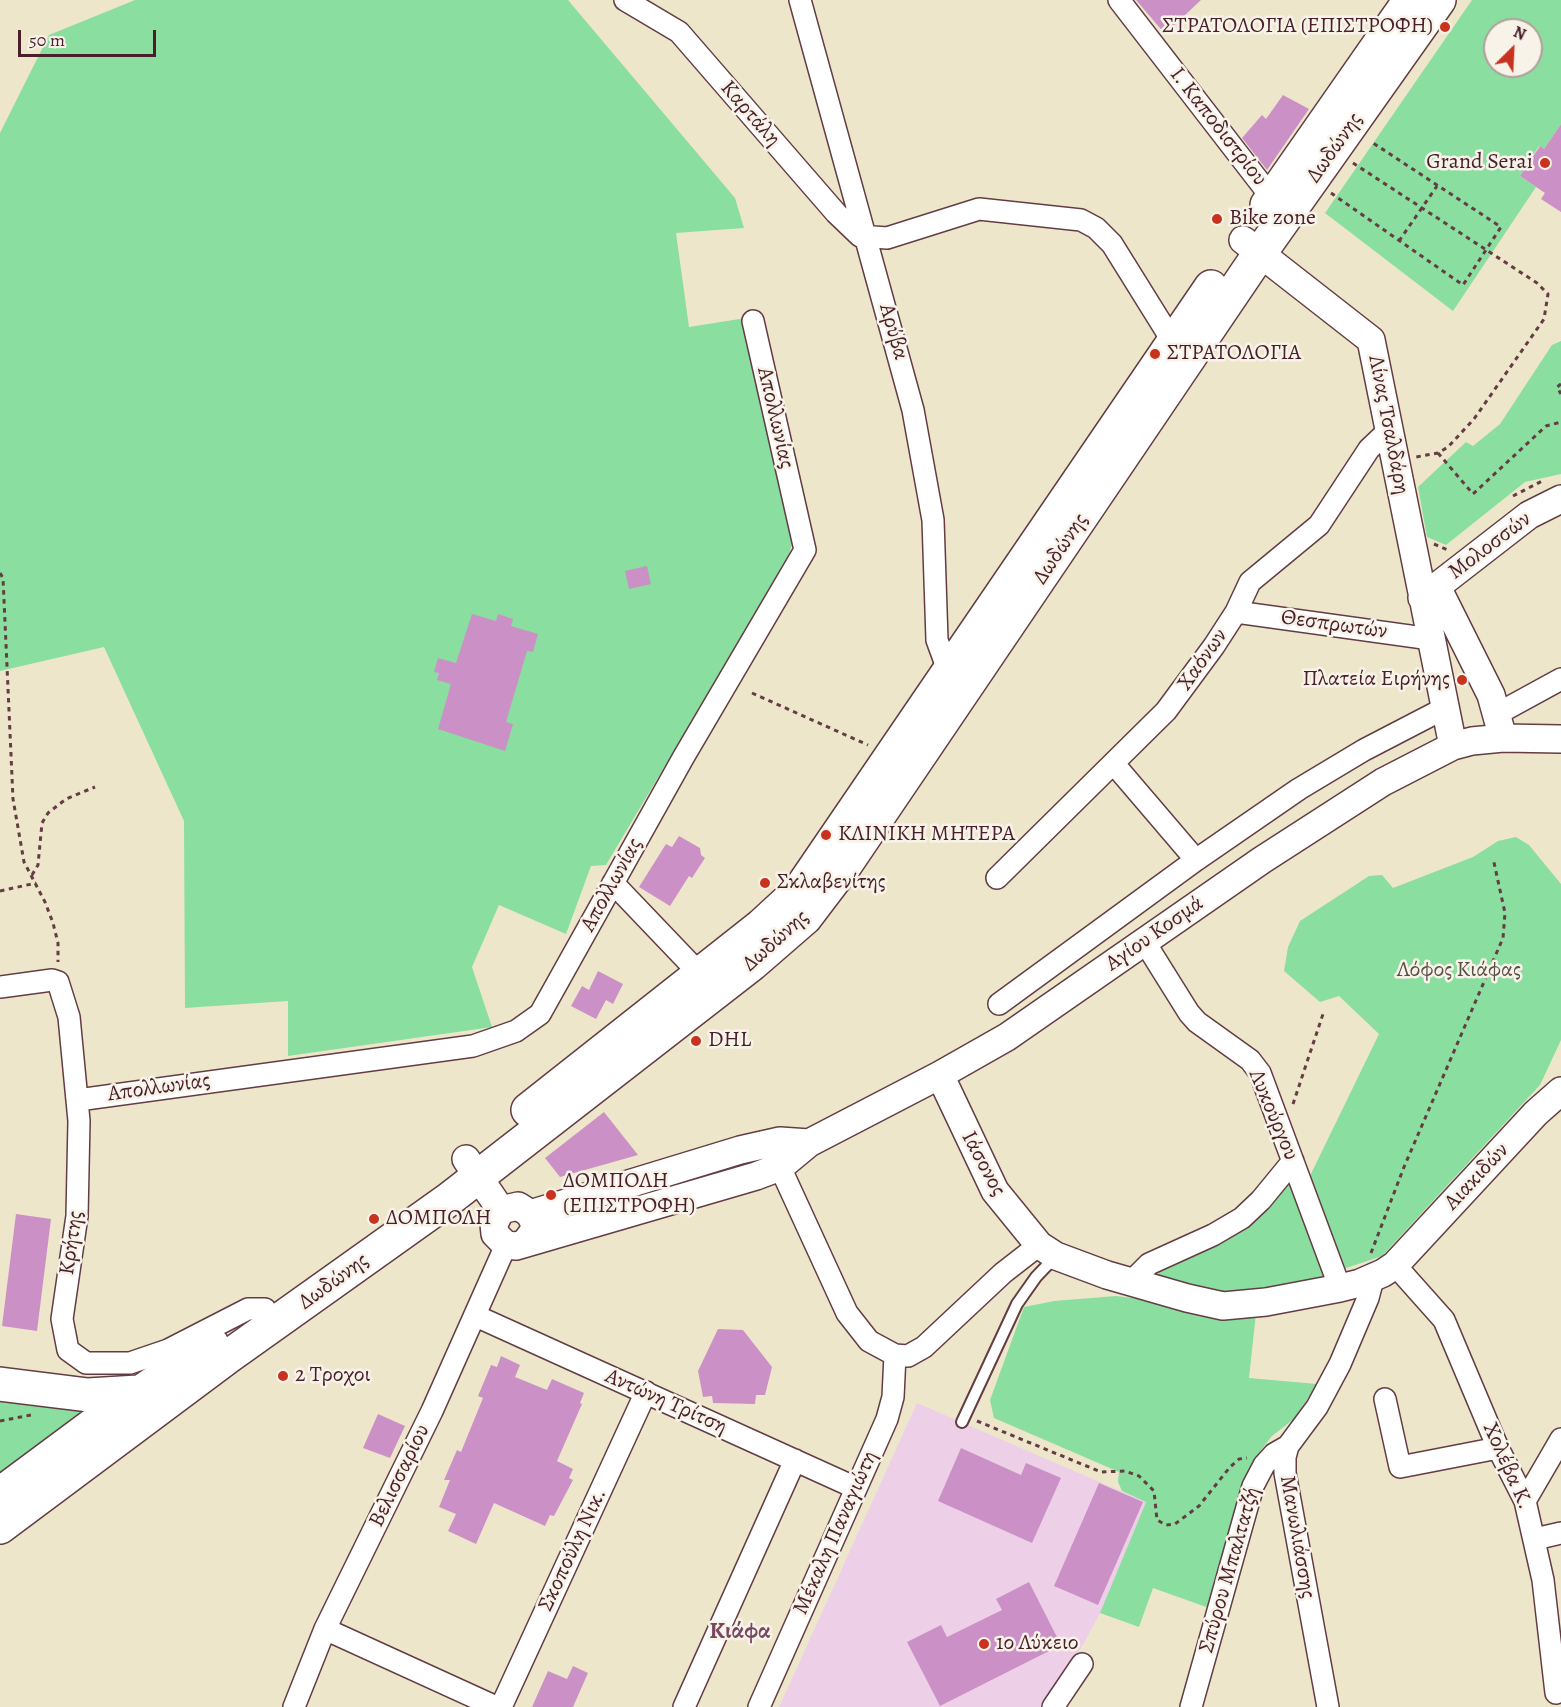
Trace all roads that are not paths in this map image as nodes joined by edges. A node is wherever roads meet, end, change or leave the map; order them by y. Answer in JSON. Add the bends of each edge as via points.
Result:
{"nodes":[{"id":1,"x":625,"y":0,"type":"edge"},
{"id":2,"x":800,"y":0,"type":"edge"},
{"id":3,"x":1119,"y":0,"type":"edge"},
{"id":4,"x":1410,"y":0,"type":"edge"},
{"id":5,"x":1439,"y":0,"type":"edge"},
{"id":6,"x":1272,"y":198,"type":"junction"},
{"id":7,"x":866,"y":238,"type":"junction"},
{"id":8,"x":1252,"y":247,"type":"junction"},
{"id":9,"x":753,"y":321,"type":"dead end"},
{"id":10,"x":1173,"y":342,"type":"junction"},
{"id":11,"x":1389,"y":430,"type":"junction"},
{"id":12,"x":1561,"y":499,"type":"edge"},
{"id":13,"x":1430,"y":593,"type":"junction"},
{"id":14,"x":1236,"y":612,"type":"junction"},
{"id":15,"x":1431,"y":639,"type":"junction"},
{"id":16,"x":948,"y":670,"type":"junction"},
{"id":17,"x":1561,"y":679,"type":"edge"},
{"id":18,"x":1445,"y":708,"type":"junction"},
{"id":19,"x":1500,"y":726,"type":"junction"},
{"id":20,"x":1561,"y":739,"type":"edge"},
{"id":21,"x":1453,"y":746,"type":"junction"},
{"id":22,"x":1114,"y":764,"type":"junction"},
{"id":23,"x":1196,"y":860,"type":"junction"},
{"id":24,"x":997,"y":878,"type":"dead end"},
{"id":25,"x":613,"y":883,"type":"junction"},
{"id":26,"x":1144,"y":941,"type":"junction"},
{"id":27,"x":699,"y":974,"type":"junction"},
{"id":28,"x":0,"y":987,"type":"edge"},
{"id":29,"x":999,"y":1005,"type":"dead end"},
{"id":30,"x":940,"y":1075,"type":"junction"},
{"id":31,"x":1561,"y":1091,"type":"edge"},
{"id":32,"x":78,"y":1100,"type":"junction"},
{"id":33,"x":774,"y":1155,"type":"junction"},
{"id":34,"x":1293,"y":1161,"type":"junction"},
{"id":35,"x":472,"y":1168,"type":"junction"},
{"id":36,"x":501,"y":1210,"type":"junction"},
{"id":37,"x":530,"y":1214,"type":"junction"},
{"id":38,"x":516,"y":1244,"type":"junction"},
{"id":39,"x":1048,"y":1251,"type":"junction"},
{"id":40,"x":1384,"y":1272,"type":"junction"},
{"id":41,"x":1131,"y":1282,"type":"junction"},
{"id":42,"x":1340,"y":1288,"type":"junction"},
{"id":43,"x":265,"y":1309,"type":"junction"},
{"id":44,"x":476,"y":1316,"type":"junction"},
{"id":45,"x":895,"y":1354,"type":"junction"},
{"id":46,"x":0,"y":1384,"type":"edge"},
{"id":47,"x":140,"y":1392,"type":"junction"},
{"id":48,"x":646,"y":1392,"type":"junction"},
{"id":49,"x":1385,"y":1399,"type":"dead end"},
{"id":50,"x":963,"y":1418,"type":"road end"},
{"id":51,"x":1561,"y":1438,"type":"edge"},
{"id":52,"x":1288,"y":1446,"type":"junction"},
{"id":53,"x":1498,"y":1448,"type":"junction"},
{"id":54,"x":795,"y":1460,"type":"junction"},
{"id":55,"x":856,"y":1488,"type":"junction"},
{"id":56,"x":0,"y":1494,"type":"edge"},
{"id":57,"x":1525,"y":1501,"type":"junction"},
{"id":58,"x":0,"y":1527,"type":"edge"},
{"id":59,"x":1561,"y":1533,"type":"edge"},
{"id":60,"x":1535,"y":1539,"type":"junction"},
{"id":61,"x":325,"y":1629,"type":"junction"},
{"id":62,"x":1082,"y":1664,"type":"dead end"},
{"id":63,"x":1554,"y":1697,"type":"edge"},
{"id":64,"x":294,"y":1707,"type":"edge"},
{"id":65,"x":496,"y":1707,"type":"edge"},
{"id":66,"x":501,"y":1707,"type":"edge"},
{"id":67,"x":684,"y":1707,"type":"edge"},
{"id":68,"x":759,"y":1707,"type":"edge"},
{"id":69,"x":1053,"y":1707,"type":"edge"},
{"id":70,"x":1191,"y":1707,"type":"edge"},
{"id":71,"x":1328,"y":1707,"type":"edge"}],
"edges":[{"from":1,"to":7,"type":"street","name":"Καρτάλη","via":[[679,32],[836,213]]},
{"from":2,"to":7,"type":"street","name":"Αρύβα"},
{"from":3,"to":6,"type":"street","name":"Ι. Καποδιστρίου"},
{"from":4,"to":6,"type":"main road","name":"Δωδώνης"},
{"from":5,"to":8,"type":"main road","name":"Δωδώνης","via":[[1313,180]]},
{"from":6,"to":8,"type":"main road","name":"Δωδώνης"},
{"from":7,"to":10,"type":"street","via":[[892,237],[979,209],[1081,220],[1112,244]]},
{"from":7,"to":16,"type":"street","name":"Αρύβα","via":[[908,388],[931,502],[936,631]]},
{"from":8,"to":10,"type":"main road","name":"Δωδώνης"},
{"from":8,"to":11,"type":"street","name":"Λίνας Τσαλδάρη","via":[[1369,337]]},
{"from":8,"to":35,"type":"main road","name":"Δωδώνης","via":[[846,864],[805,918],[759,959]]},
{"from":9,"to":25,"type":"street","name":"Απολλωνίας","via":[[805,550]]},
{"from":10,"to":16,"type":"main road","name":"Δωδώνης"},
{"from":11,"to":13,"type":"street","name":"Λίνας Τσαλδάρη"},
{"from":11,"to":14,"type":"street","name":"Χαόνων","via":[[1369,449],[1319,525],[1250,582]]},
{"from":12,"to":13,"type":"street","name":"Μολοσσών","via":[[1529,515]]},
{"from":13,"to":15,"type":"street"},
{"from":13,"to":19,"type":"street","via":[[1491,695]]},
{"from":14,"to":15,"type":"street","name":"Θεσπρωτών"},
{"from":14,"to":22,"type":"street","name":"Χαόνων","via":[[1166,711]]},
{"from":15,"to":18,"type":"street"},
{"from":16,"to":27,"type":"main road","name":"Δωδώνης","via":[[799,891]]},
{"from":17,"to":19,"type":"street","name":"Αγίου Κοσμά"},
{"from":18,"to":21,"type":"street"},
{"from":18,"to":23,"type":"street","via":[[1299,789]]},
{"from":19,"to":20,"type":"street"},
{"from":19,"to":21,"type":"street","name":"Αγίου Κοσμά"},
{"from":21,"to":26,"type":"street","name":"Αγίου Κοσμά","via":[[1354,799]]},
{"from":22,"to":23,"type":"street"},
{"from":22,"to":24,"type":"street","name":"Χαόνων"},
{"from":23,"to":29,"type":"street"},
{"from":25,"to":27,"type":"street"},
{"from":25,"to":32,"type":"street","name":"Απολλωνίας","via":[[548,1003],[537,1018],[516,1031],[473,1046]]},
{"from":26,"to":30,"type":"street","name":"Αγίου Κοσμά","via":[[1007,1037]]},
{"from":26,"to":34,"type":"street","name":"Λυκούργου","via":[[1189,1013],[1257,1067]]},
{"from":27,"to":35,"type":"main road","name":"Δωδώνης"},
{"from":28,"to":32,"type":"street","name":"Κρήτης","via":[[58,982],[69,1017]]},
{"from":30,"to":33,"type":"street","name":"Αγίου Κοσμά","via":[[808,1143]]},
{"from":30,"to":39,"type":"street","name":"Ιάσονος","via":[[995,1191]]},
{"from":31,"to":40,"type":"street","name":"Αιακιδών"},
{"from":32,"to":43,"type":"street","name":"Κρήτης","via":[[77,1216],[62,1319],[65,1343],[72,1355],[97,1365],[143,1360],[248,1309]]},
{"from":33,"to":37,"type":"street","name":"Αγίου Κοσμά"},
{"from":33,"to":38,"type":"street","name":"Αγίου Κοσμά","via":[[616,1218]]},
{"from":33,"to":45,"type":"street","via":[[847,1313],[869,1341]]},
{"from":34,"to":41,"type":"street","via":[[1242,1218],[1149,1264]]},
{"from":34,"to":42,"type":"street","name":"Λυκούργου"},
{"from":35,"to":36,"type":"street"},
{"from":35,"to":43,"type":"main road","name":"Δωδώνης"},
{"from":35,"to":58,"type":"main road","name":"Δωδώνης"},
{"from":36,"to":37,"type":"street","via":[[518,1206]]},
{"from":36,"to":38,"type":"street","via":[[495,1219],[498,1239]]},
{"from":37,"to":38,"type":"street","via":[[534,1231]]},
{"from":38,"to":44,"type":"street","name":"Βελισσαρίου"},
{"from":39,"to":41,"type":"street"},
{"from":39,"to":45,"type":"street","via":[[996,1280],[924,1347],[908,1356]]},
{"from":39,"to":50,"type":"lane","via":[[1017,1304]]},
{"from":40,"to":42,"type":"street"},
{"from":40,"to":52,"type":"street","name":"Μανωλιάσσης","via":[[1341,1364],[1317,1407]]},
{"from":40,"to":53,"type":"street","name":"Χολέβα Κ.","via":[[1444,1320]]},
{"from":41,"to":42,"type":"street","via":[[1223,1306]]},
{"from":43,"to":47,"type":"main road","name":"Δωδώνης"},
{"from":44,"to":48,"type":"street","name":"Αντώνη Τρίτση"},
{"from":44,"to":61,"type":"street","name":"Βελισσαρίου"},
{"from":45,"to":55,"type":"street","name":"Μέκαλη Παναγιώτη","via":[[891,1406]]},
{"from":46,"to":47,"type":"main road","via":[[88,1395]]},
{"from":47,"to":56,"type":"main road","name":"Δωδώνης"},
{"from":48,"to":54,"type":"street","name":"Αντώνη Τρίτση"},
{"from":48,"to":66,"type":"street","name":"Σκοπούλη Νικ."},
{"from":49,"to":53,"type":"street","via":[[1400,1467]]},
{"from":51,"to":57,"type":"street"},
{"from":52,"to":70,"type":"street","name":"Σπύρου Μπαλτατζή","via":[[1274,1454],[1256,1479]]},
{"from":52,"to":71,"type":"street","name":"Μανωλιάσσης","via":[[1285,1473]]},
{"from":53,"to":57,"type":"street","name":"Χολέβα Κ."},
{"from":54,"to":55,"type":"street","name":"Αντώνη Τρίτση"},
{"from":54,"to":67,"type":"street"},
{"from":55,"to":68,"type":"street","name":"Μέκαλη Παναγιώτη"},
{"from":57,"to":60,"type":"street","name":"Χολέβα Κ."},
{"from":59,"to":60,"type":"street"},
{"from":60,"to":63,"type":"street","name":"Χολέβα Κ.","via":[[1543,1580]]},
{"from":61,"to":64,"type":"street","name":"Βελισσαρίου"},
{"from":61,"to":65,"type":"street"},
{"from":62,"to":69,"type":"street"}]}
